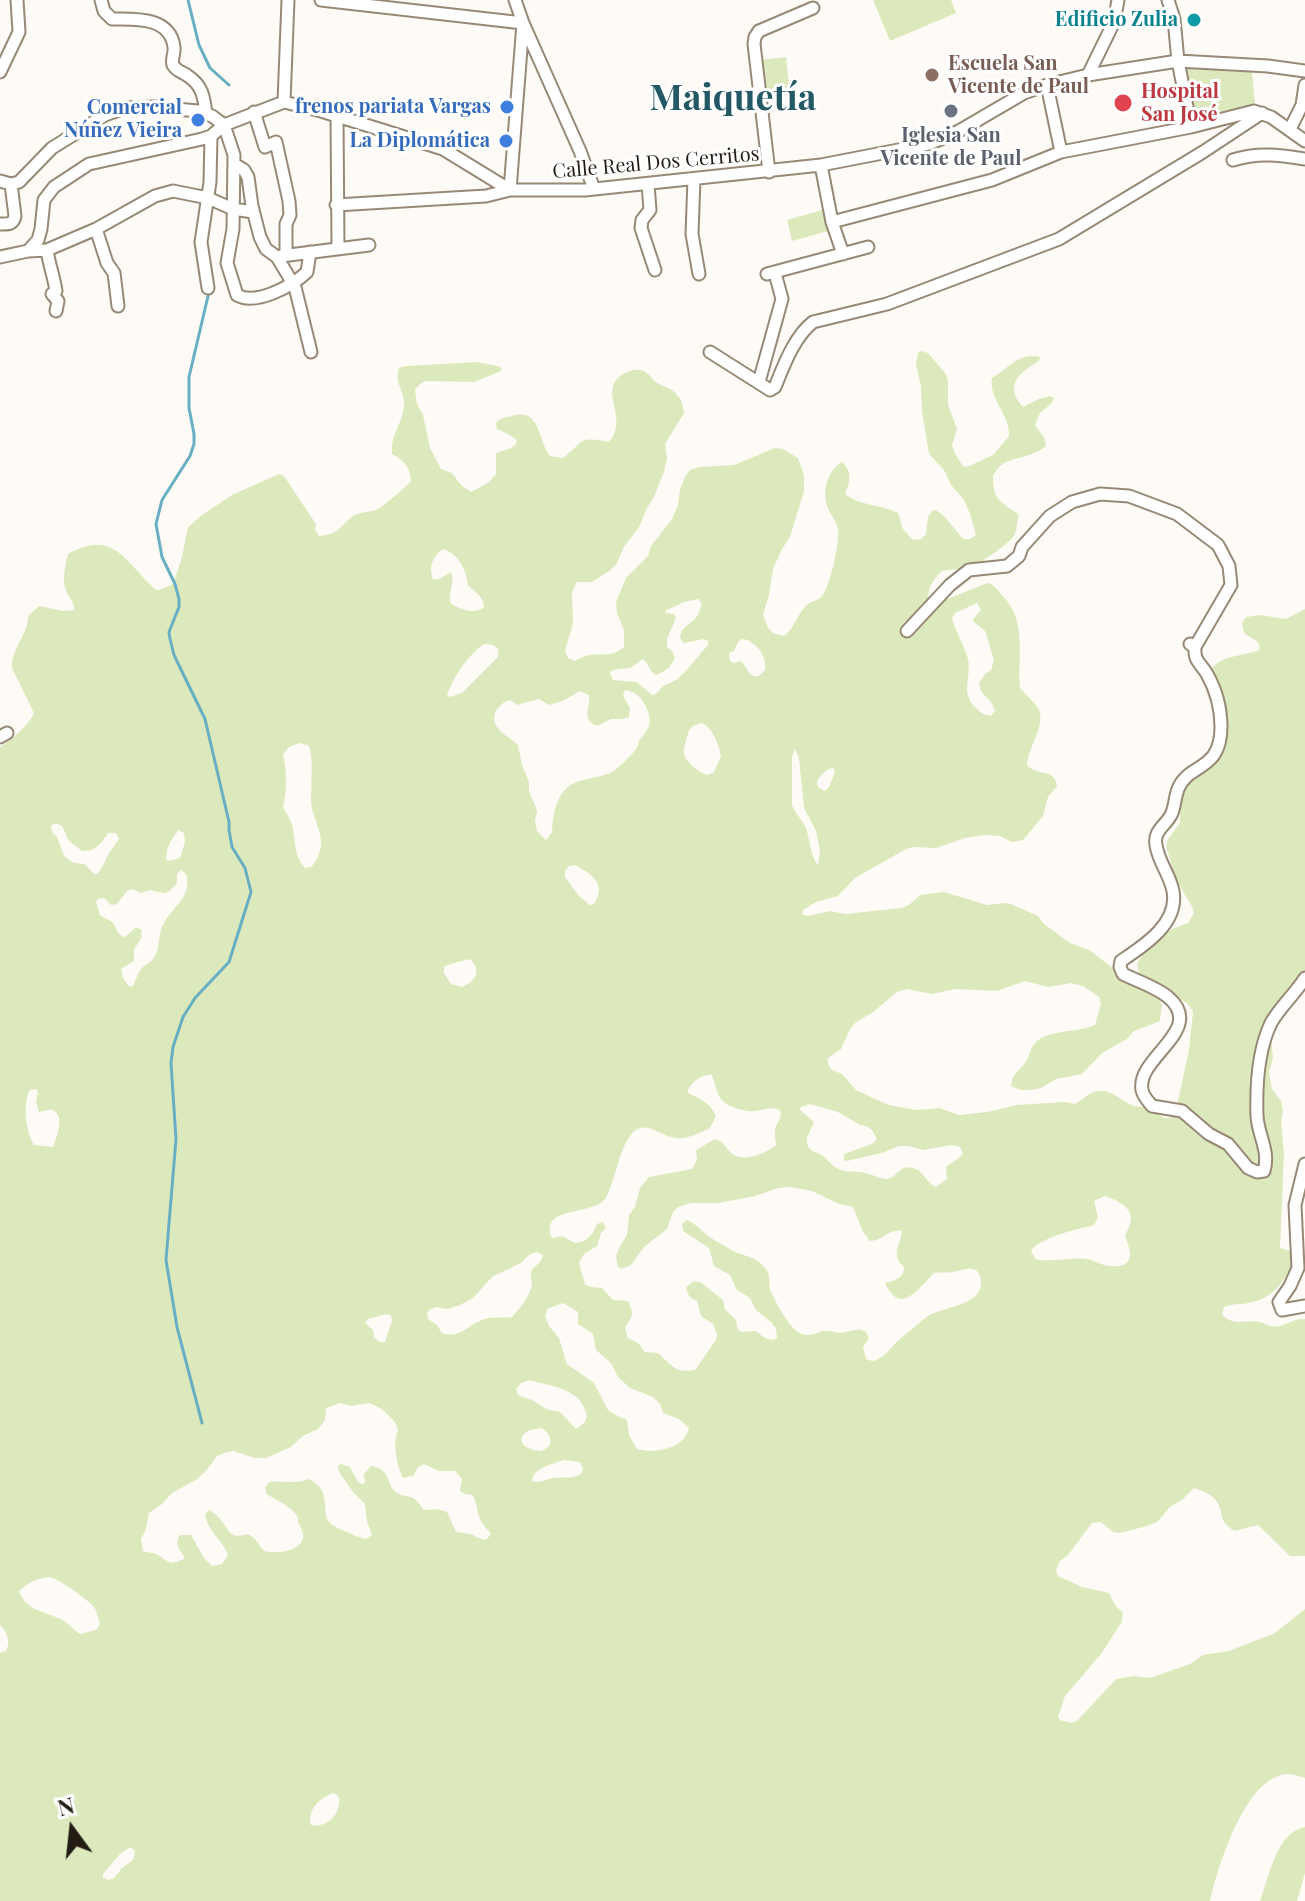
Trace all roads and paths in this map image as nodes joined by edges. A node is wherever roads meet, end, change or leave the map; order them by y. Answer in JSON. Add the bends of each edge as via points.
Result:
{"nodes":[{"id":1,"x":17,"y":0,"type":"edge"},
{"id":2,"x":101,"y":0,"type":"edge"},
{"id":3,"x":288,"y":0,"type":"edge"},
{"id":4,"x":321,"y":0,"type":"edge"},
{"id":5,"x":515,"y":0,"type":"edge"},
{"id":6,"x":1118,"y":0,"type":"edge"},
{"id":7,"x":1168,"y":0,"type":"edge"},
{"id":8,"x":813,"y":8,"type":"dead end"},
{"id":9,"x":523,"y":23,"type":"junction"},
{"id":10,"x":1178,"y":61,"type":"junction"},
{"id":11,"x":1305,"y":71,"type":"edge"},
{"id":12,"x":0,"y":72,"type":"edge"},
{"id":13,"x":1088,"y":75,"type":"junction"},
{"id":14,"x":1047,"y":85,"type":"junction"},
{"id":15,"x":1305,"y":85,"type":"edge"},
{"id":16,"x":284,"y":102,"type":"junction"},
{"id":17,"x":254,"y":112,"type":"junction"},
{"id":18,"x":1262,"y":113,"type":"junction"},
{"id":19,"x":206,"y":114,"type":"junction"},
{"id":20,"x":337,"y":116,"type":"junction"},
{"id":21,"x":224,"y":125,"type":"junction"},
{"id":22,"x":1191,"y":127,"type":"junction"},
{"id":23,"x":1290,"y":129,"type":"junction"},
{"id":24,"x":211,"y":136,"type":"junction"},
{"id":25,"x":1305,"y":141,"type":"edge"},
{"id":26,"x":1061,"y":152,"type":"junction"},
{"id":27,"x":1305,"y":159,"type":"edge"},
{"id":28,"x":1233,"y":160,"type":"dead end"},
{"id":29,"x":234,"y":164,"type":"junction"},
{"id":30,"x":821,"y":165,"type":"junction"},
{"id":31,"x":769,"y":172,"type":"junction"},
{"id":32,"x":694,"y":179,"type":"junction"},
{"id":33,"x":6,"y":183,"type":"edge"},
{"id":34,"x":648,"y":184,"type":"junction"},
{"id":35,"x":594,"y":189,"type":"junction"},
{"id":36,"x":510,"y":190,"type":"junction"},
{"id":37,"x":208,"y":198,"type":"junction"},
{"id":38,"x":336,"y":205,"type":"junction"},
{"id":39,"x":233,"y":209,"type":"junction"},
{"id":40,"x":253,"y":212,"type":"junction"},
{"id":41,"x":832,"y":222,"type":"junction"},
{"id":42,"x":0,"y":224,"type":"edge"},
{"id":43,"x":96,"y":229,"type":"junction"},
{"id":44,"x":369,"y":245,"type":"dead end"},
{"id":45,"x":868,"y":247,"type":"dead end"},
{"id":46,"x":338,"y":248,"type":"junction"},
{"id":47,"x":47,"y":250,"type":"junction"},
{"id":48,"x":28,"y":251,"type":"junction"},
{"id":49,"x":310,"y":252,"type":"junction"},
{"id":50,"x":843,"y":254,"type":"junction"},
{"id":51,"x":282,"y":256,"type":"junction"},
{"id":52,"x":0,"y":257,"type":"edge"},
{"id":53,"x":655,"y":270,"type":"dead end"},
{"id":54,"x":699,"y":274,"type":"dead end"},
{"id":55,"x":293,"y":284,"type":"junction"},
{"id":56,"x":208,"y":288,"type":"dead end"},
{"id":57,"x":118,"y":306,"type":"dead end"},
{"id":58,"x":56,"y":311,"type":"dead end"},
{"id":59,"x":311,"y":352,"type":"dead end"},
{"id":60,"x":710,"y":352,"type":"dead end"},
{"id":61,"x":759,"y":382,"type":"junction"},
{"id":62,"x":907,"y":631,"type":"dead end"},
{"id":63,"x":1305,"y":978,"type":"edge"},
{"id":64,"x":1305,"y":1164,"type":"edge"},
{"id":65,"x":1305,"y":1306,"type":"edge"}],
"edges":[{"from":1,"to":12,"type":"street","via":[[19,32]]},
{"from":2,"to":19,"type":"street","via":[[112,19],[145,19],[169,34],[175,69],[199,85]]},
{"from":3,"to":16,"type":"street"},
{"from":4,"to":9,"type":"street"},
{"from":5,"to":9,"type":"street"},
{"from":6,"to":13,"type":"street","via":[[1114,22]]},
{"from":7,"to":10,"type":"street"},
{"from":8,"to":31,"type":"street","via":[[755,37]]},
{"from":9,"to":35,"type":"street"},
{"from":9,"to":36,"type":"street"},
{"from":10,"to":11,"type":"street","name":"Calle Real Dos Cerritos"},
{"from":10,"to":13,"type":"street","name":"Calle Real Dos Cerritos"},
{"from":10,"to":22,"type":"street"},
{"from":13,"to":14,"type":"street","name":"Calle Real Dos Cerritos"},
{"from":14,"to":26,"type":"street"},
{"from":14,"to":30,"type":"street","name":"Calle Real Dos Cerritos","via":[[929,144]]},
{"from":15,"to":23,"type":"street"},
{"from":16,"to":17,"type":"street"},
{"from":16,"to":20,"type":"street"},
{"from":17,"to":21,"type":"street"},
{"from":17,"to":51,"type":"street","via":[[265,147],[276,142],[282,168],[290,215]]},
{"from":18,"to":22,"type":"street"},
{"from":18,"to":23,"type":"street"},
{"from":18,"to":61,"type":"street","via":[[1059,239],[887,304],[813,322],[797,340],[775,387],[770,390]]},
{"from":19,"to":21,"type":"street"},
{"from":19,"to":33,"type":"street","via":[[125,108],[52,148],[19,182]]},
{"from":20,"to":36,"type":"street","via":[[443,149]]},
{"from":20,"to":38,"type":"street"},
{"from":21,"to":24,"type":"street"},
{"from":21,"to":29,"type":"street"},
{"from":22,"to":26,"type":"street"},
{"from":23,"to":25,"type":"street"},
{"from":24,"to":37,"type":"street"},
{"from":24,"to":48,"type":"street","via":[[89,164],[44,200],[38,240]]},
{"from":26,"to":41,"type":"street","via":[[992,180]]},
{"from":27,"to":28,"type":"street","via":[[1264,154]]},
{"from":29,"to":39,"type":"street"},
{"from":29,"to":40,"type":"street","via":[[248,177]]},
{"from":30,"to":31,"type":"street","name":"Calle Real Dos Cerritos"},
{"from":30,"to":41,"type":"street"},
{"from":31,"to":32,"type":"street","name":"Calle Real Dos Cerritos"},
{"from":32,"to":34,"type":"street","name":"Calle Real Dos Cerritos"},
{"from":32,"to":54,"type":"street","via":[[692,234]]},
{"from":33,"to":42,"type":"street","via":[[15,216],[10,224]]},
{"from":34,"to":35,"type":"street","name":"Calle Real Dos Cerritos"},
{"from":34,"to":53,"type":"street","via":[[650,210],[641,228]]},
{"from":35,"to":36,"type":"street","name":"Calle Real Dos Cerritos"},
{"from":36,"to":38,"type":"street","name":"Calle Real Dos Cerritos"},
{"from":37,"to":39,"type":"street"},
{"from":37,"to":43,"type":"street","via":[[173,191]]},
{"from":37,"to":56,"type":"street","via":[[201,242]]},
{"from":38,"to":46,"type":"street"},
{"from":39,"to":40,"type":"street"},
{"from":39,"to":55,"type":"street","via":[[227,263],[237,295],[257,299]]},
{"from":40,"to":51,"type":"street","via":[[266,249]]},
{"from":41,"to":50,"type":"street"},
{"from":43,"to":47,"type":"street"},
{"from":43,"to":57,"type":"street","via":[[114,273]]},
{"from":44,"to":46,"type":"street"},
{"from":45,"to":50,"type":"street"},
{"from":46,"to":49,"type":"street"},
{"from":47,"to":48,"type":"street"},
{"from":47,"to":58,"type":"street"},
{"from":48,"to":52,"type":"street"},
{"from":49,"to":51,"type":"street"},
{"from":49,"to":55,"type":"street","via":[[307,272]]},
{"from":50,"to":61,"type":"street","via":[[771,273],[782,299]]},
{"from":51,"to":55,"type":"street"},
{"from":55,"to":59,"type":"street"},
{"from":60,"to":61,"type":"street"},
{"from":62,"to":63,"type":"street","via":[[969,570],[1007,566],[1050,516],[1100,494],[1129,496],[1177,514],[1218,545],[1231,585],[1192,646],[1220,705],[1217,751],[1179,786],[1171,815],[1156,833],[1173,891],[1173,912],[1120,967],[1123,974],[1167,996],[1180,1016],[1178,1029],[1145,1073],[1143,1093],[1152,1106],[1182,1111],[1257,1172],[1264,1171],[1267,1161],[1257,1119],[1263,1045],[1281,1008]]},
{"from":64,"to":65,"type":"street","via":[[1295,1205],[1298,1268],[1279,1302],[1282,1310]]}]}
